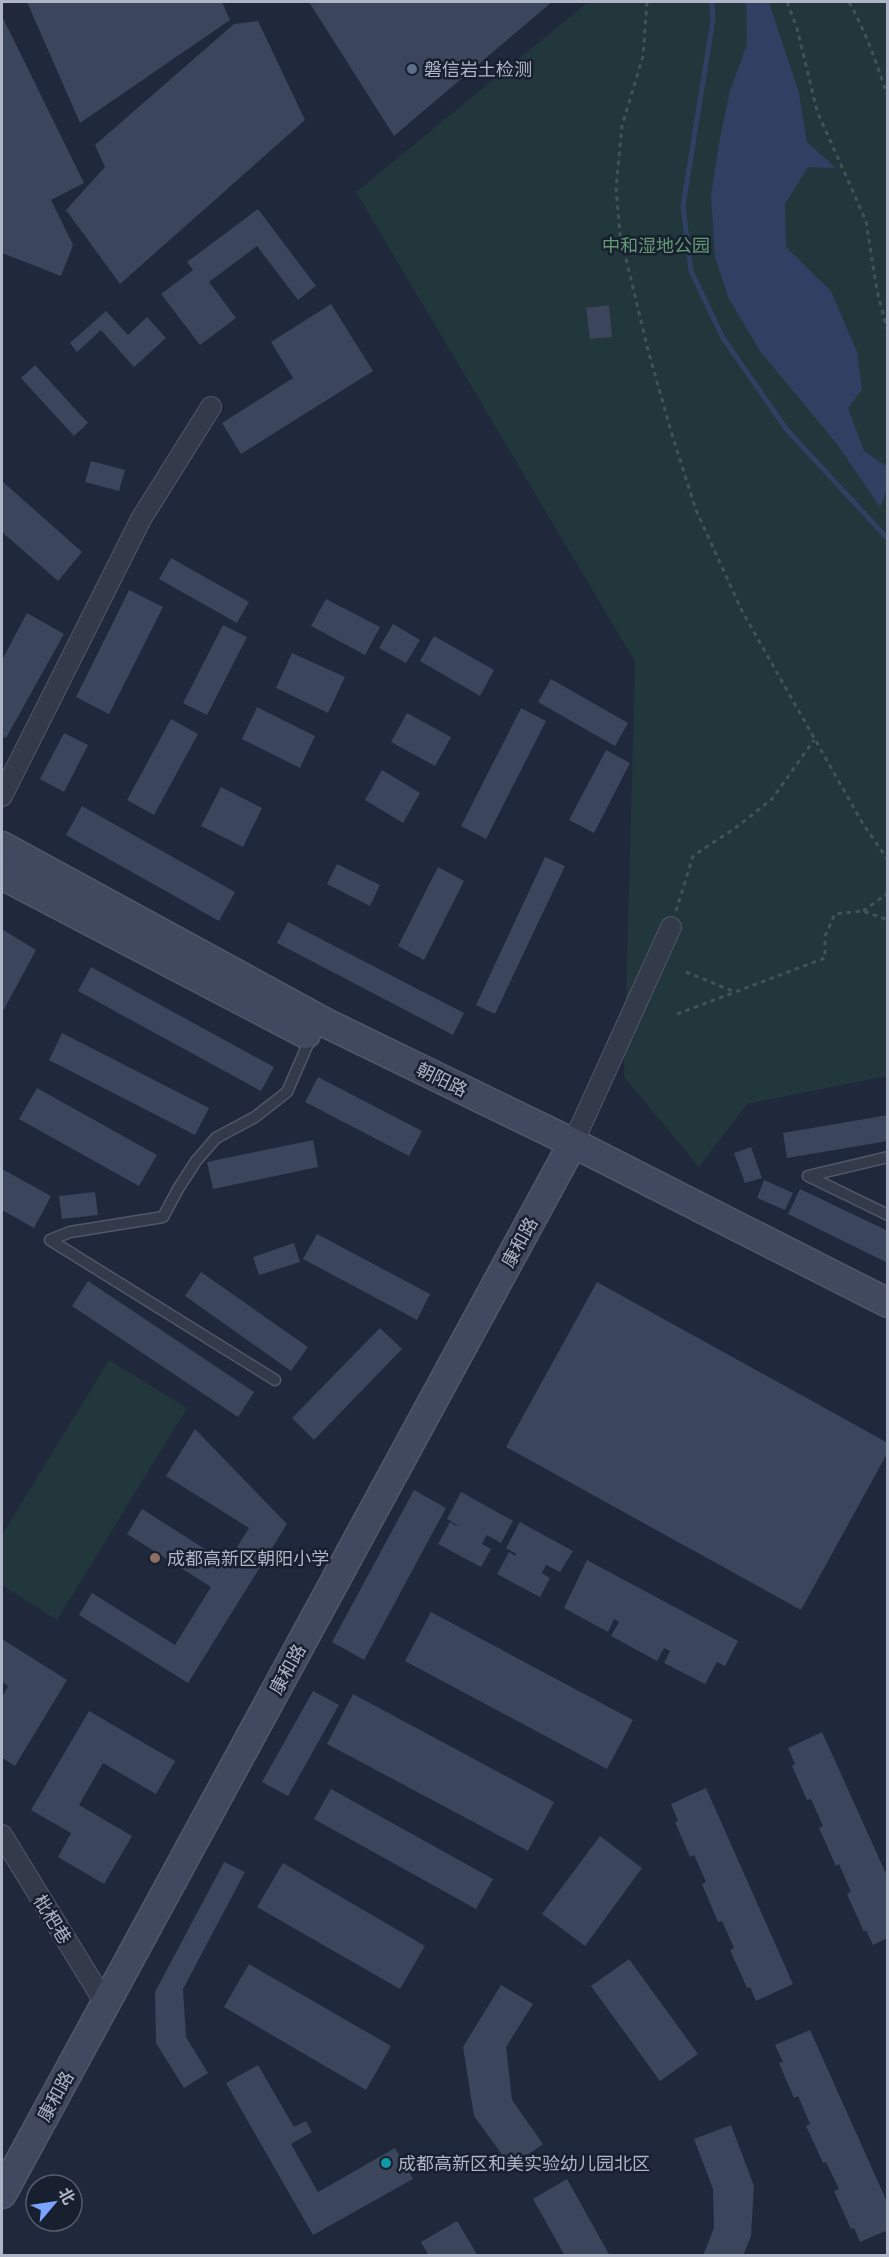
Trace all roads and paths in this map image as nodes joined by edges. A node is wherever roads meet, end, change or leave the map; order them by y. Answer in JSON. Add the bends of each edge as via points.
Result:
{"nodes":[{"id":1,"x":647,"y":2,"type":"edge"},
{"id":2,"x":787,"y":2,"type":"edge"},
{"id":3,"x":849,"y":2,"type":"edge"},
{"id":4,"x":888,"y":98,"type":"edge"},
{"id":5,"x":888,"y":332,"type":"edge"},
{"id":6,"x":211,"y":407,"type":"dead end"},
{"id":7,"x":814,"y":740,"type":"junction"},
{"id":8,"x":2,"y":796,"type":"edge"},
{"id":9,"x":2,"y":846,"type":"edge"},
{"id":10,"x":888,"y":860,"type":"edge"},
{"id":11,"x":2,"y":875,"type":"edge"},
{"id":12,"x":888,"y":893,"type":"edge"},
{"id":13,"x":863,"y":911,"type":"junction"},
{"id":14,"x":888,"y":920,"type":"edge"},
{"id":15,"x":671,"y":927,"type":"joint"},
{"id":16,"x":686,"y":972,"type":"dead end"},
{"id":17,"x":736,"y":993,"type":"junction"},
{"id":18,"x":677,"y":1014,"type":"dead end"},
{"id":19,"x":311,"y":1037,"type":"junction"},
{"id":20,"x":568,"y":1151,"type":"junction"},
{"id":21,"x":888,"y":1157,"type":"edge"},
{"id":22,"x":888,"y":1215,"type":"edge"},
{"id":23,"x":888,"y":1303,"type":"edge"},
{"id":24,"x":888,"y":1324,"type":"edge"},
{"id":25,"x":275,"y":1380,"type":"dead end"},
{"id":26,"x":2,"y":1835,"type":"edge"},
{"id":27,"x":105,"y":2003,"type":"junction"},
{"id":28,"x":2,"y":2194,"type":"edge"}],
"edges":[{"from":1,"to":7,"type":"path","via":[[643,56],[622,126],[616,188],[620,234],[651,361],[696,510],[742,611]]},
{"from":2,"to":5,"type":"path","via":[[817,111],[866,221]]},
{"from":3,"to":4,"type":"path","via":[[878,64]]},
{"from":6,"to":8,"type":"street","via":[[141,519]]},
{"from":7,"to":10,"type":"path"},
{"from":7,"to":15,"type":"path","via":[[772,799],[693,856]]},
{"from":9,"to":20,"type":"main road","name":"朝阳路"},
{"from":11,"to":19,"type":"main road","name":"朝阳路"},
{"from":12,"to":13,"type":"path"},
{"from":13,"to":14,"type":"path"},
{"from":13,"to":17,"type":"path","via":[[835,914],[825,936],[825,958]]},
{"from":15,"to":20,"type":"street"},
{"from":16,"to":17,"type":"path"},
{"from":17,"to":18,"type":"path"},
{"from":19,"to":20,"type":"main road","name":"朝阳路"},
{"from":19,"to":25,"type":"lane","via":[[287,1092],[255,1117],[216,1138],[196,1161],[163,1217],[70,1232],[50,1240]]},
{"from":20,"to":23,"type":"main road","name":"朝阳路"},
{"from":20,"to":24,"type":"main road","name":"朝阳路"},
{"from":20,"to":27,"type":"main road","name":"康和路"},
{"from":21,"to":22,"type":"lane","via":[[808,1176]]},
{"from":26,"to":27,"type":"street","name":"枇杷巷"},
{"from":27,"to":28,"type":"main road","name":"康和路"}]}
